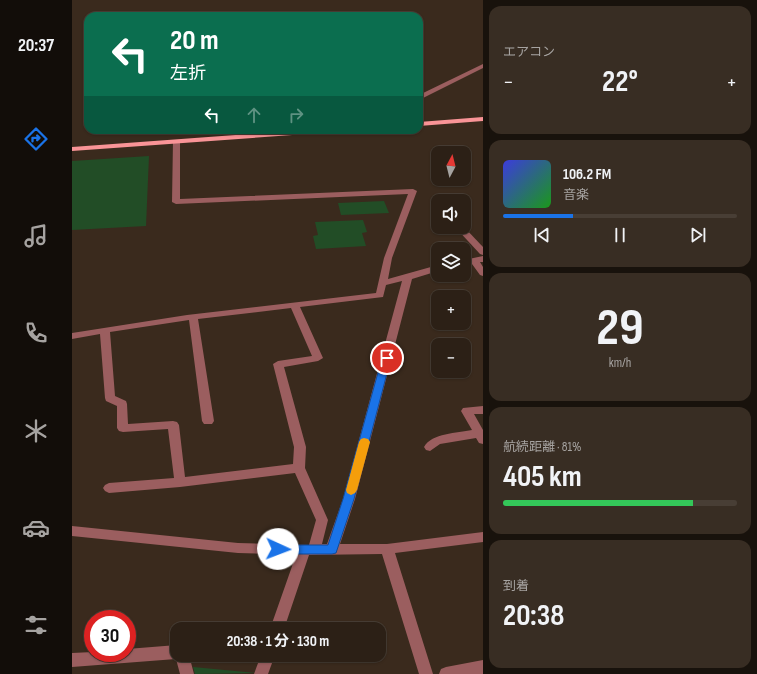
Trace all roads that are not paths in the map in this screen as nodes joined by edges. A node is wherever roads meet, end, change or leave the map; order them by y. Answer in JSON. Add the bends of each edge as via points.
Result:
{"nodes":[{"id":1,"x":483,"y":66,"type":"edge"},
{"id":2,"x":423,"y":96,"type":"edge"},
{"id":3,"x":483,"y":119,"type":"edge"},
{"id":4,"x":423,"y":124,"type":"edge"},
{"id":5,"x":281,"y":134,"type":"edge"},
{"id":6,"x":176,"y":142,"type":"junction"},
{"id":7,"x":72,"y":149,"type":"edge"},
{"id":8,"x":466,"y":234,"type":"edge"},
{"id":9,"x":483,"y":252,"type":"edge"},
{"id":10,"x":479,"y":260,"type":"edge"},
{"id":11,"x":431,"y":270,"type":"edge"},
{"id":12,"x":483,"y":274,"type":"edge"},
{"id":13,"x":408,"y":277,"type":"junction"},
{"id":14,"x":382,"y":283,"type":"junction"},
{"id":15,"x":295,"y":306,"type":"junction"},
{"id":16,"x":193,"y":317,"type":"junction"},
{"id":17,"x":105,"y":330,"type":"junction"},
{"id":18,"x":72,"y":336,"type":"edge"},
{"id":19,"x":483,"y":410,"type":"edge"},
{"id":20,"x":208,"y":421,"type":"dead end"},
{"id":21,"x":481,"y":437,"type":"edge"},
{"id":22,"x":430,"y":447,"type":"dead end"},
{"id":23,"x":299,"y":468,"type":"junction"},
{"id":24,"x":180,"y":482,"type":"junction"},
{"id":25,"x":110,"y":488,"type":"dead end"},
{"id":26,"x":72,"y":531,"type":"edge"},
{"id":27,"x":483,"y":537,"type":"edge"},
{"id":28,"x":387,"y":549,"type":"junction"},
{"id":29,"x":309,"y":550,"type":"junction"},
{"id":30,"x":332,"y":550,"type":"junction"},
{"id":31,"x":280,"y":622,"type":"edge"},
{"id":32,"x":170,"y":653,"type":"edge"},
{"id":33,"x":72,"y":660,"type":"edge"},
{"id":34,"x":184,"y":662,"type":"edge"},
{"id":35,"x":265,"y":662,"type":"edge"},
{"id":36,"x":483,"y":667,"type":"edge"},
{"id":37,"x":187,"y":674,"type":"edge"},
{"id":38,"x":261,"y":674,"type":"edge"},
{"id":39,"x":426,"y":674,"type":"edge"},
{"id":40,"x":446,"y":674,"type":"edge"}],
"edges":[{"from":1,"to":2,"type":"street"},
{"from":3,"to":4,"type":"main road"},
{"from":5,"to":6,"type":"main road"},
{"from":6,"to":7,"type":"main road"},
{"from":6,"to":14,"type":"street","via":[[176,202],[413,191],[388,258]]},
{"from":8,"to":9,"type":"street"},
{"from":10,"to":12,"type":"street"},
{"from":11,"to":13,"type":"street"},
{"from":13,"to":14,"type":"street"},
{"from":13,"to":30,"type":"street","via":[[349,499]]},
{"from":14,"to":15,"type":"street","via":[[380,295]]},
{"from":15,"to":16,"type":"street"},
{"from":15,"to":23,"type":"street","via":[[318,358],[278,364],[300,447]]},
{"from":16,"to":17,"type":"street"},
{"from":16,"to":20,"type":"street"},
{"from":17,"to":18,"type":"street"},
{"from":17,"to":24,"type":"street","via":[[110,398],[122,404],[123,428],[173,425]]},
{"from":19,"to":21,"type":"street","via":[[466,411]]},
{"from":21,"to":22,"type":"street","via":[[437,441]]},
{"from":23,"to":24,"type":"street"},
{"from":23,"to":29,"type":"street","via":[[322,520]]},
{"from":24,"to":25,"type":"street"},
{"from":26,"to":29,"type":"street","via":[[238,548]]},
{"from":27,"to":28,"type":"street"},
{"from":28,"to":30,"type":"street"},
{"from":28,"to":39,"type":"street"},
{"from":29,"to":30,"type":"street"},
{"from":29,"to":31,"type":"street"},
{"from":32,"to":33,"type":"street"},
{"from":34,"to":37,"type":"street"},
{"from":35,"to":38,"type":"street"},
{"from":36,"to":40,"type":"street"}]}
